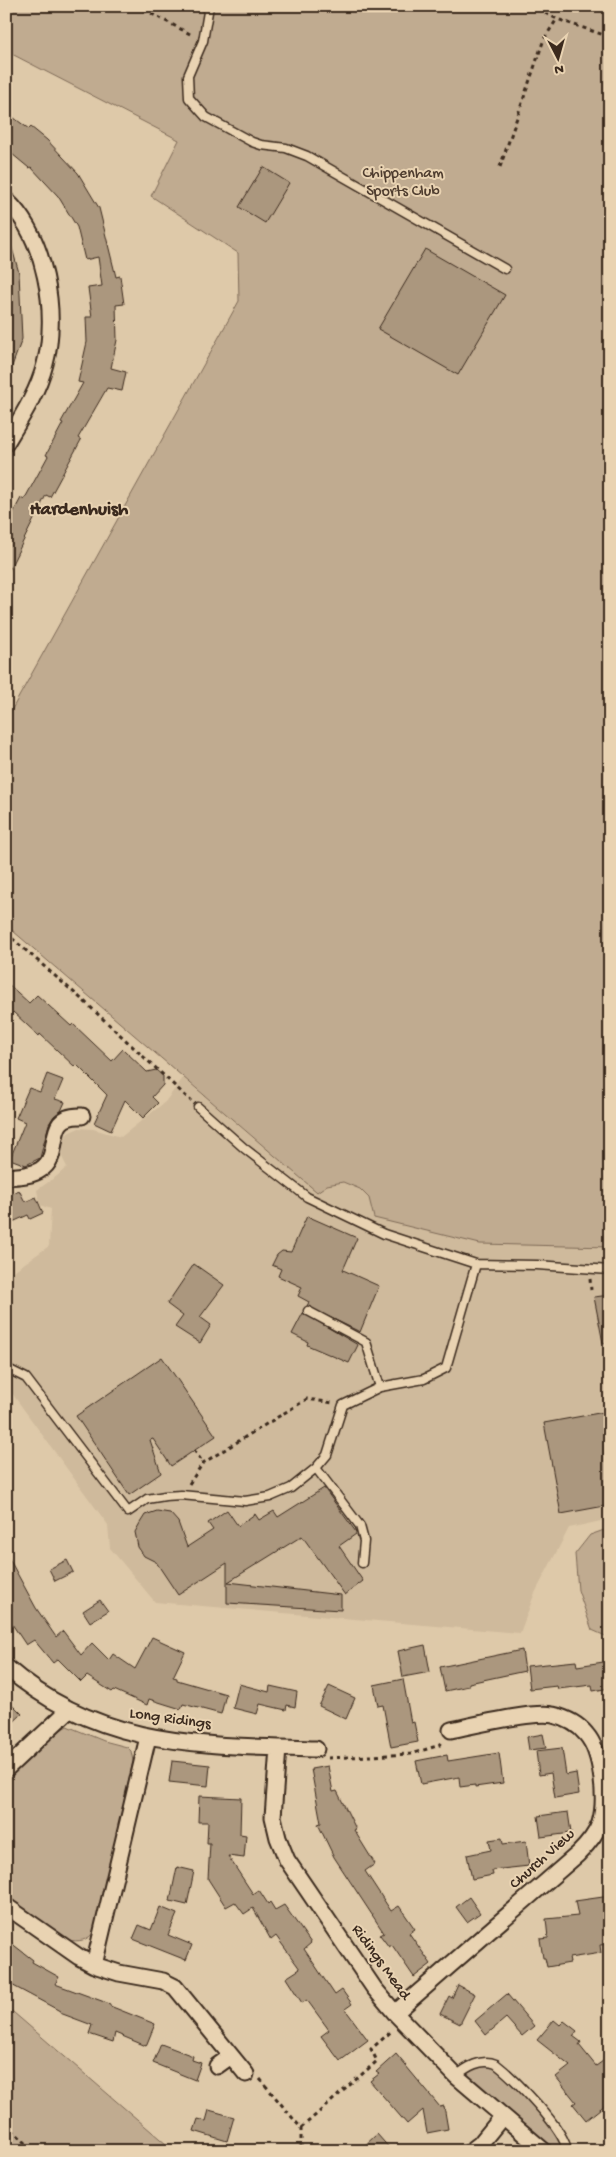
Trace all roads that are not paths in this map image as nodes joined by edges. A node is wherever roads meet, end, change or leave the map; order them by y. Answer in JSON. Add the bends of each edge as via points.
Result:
{"nodes":[{"id":1,"x":209,"y":6,"type":"edge"},
{"id":2,"x":6,"y":200,"type":"edge"},
{"id":3,"x":505,"y":269,"type":"dead end"},
{"id":4,"x":6,"y":443,"type":"edge"},
{"id":5,"x":198,"y":1107,"type":"road end"},
{"id":6,"x":82,"y":1116,"type":"dead end"},
{"id":7,"x":6,"y":1177,"type":"edge"},
{"id":8,"x":476,"y":1264,"type":"junction"},
{"id":9,"x":610,"y":1270,"type":"edge"},
{"id":10,"x":308,"y":1310,"type":"dead end"},
{"id":11,"x":6,"y":1368,"type":"edge"},
{"id":12,"x":380,"y":1387,"type":"junction"},
{"id":13,"x":316,"y":1468,"type":"junction"},
{"id":14,"x":362,"y":1563,"type":"dead end"},
{"id":15,"x":6,"y":1668,"type":"edge"},
{"id":16,"x":68,"y":1711,"type":"junction"},
{"id":17,"x":451,"y":1730,"type":"dead end"},
{"id":18,"x":148,"y":1737,"type":"junction"},
{"id":19,"x":278,"y":1748,"type":"junction"},
{"id":20,"x":316,"y":1749,"type":"road end"},
{"id":21,"x":6,"y":1769,"type":"edge"},
{"id":22,"x":6,"y":1906,"type":"edge"},
{"id":23,"x":94,"y":1965,"type":"junction"},
{"id":24,"x":399,"y":2017,"type":"junction"},
{"id":25,"x":231,"y":2056,"type":"junction"},
{"id":26,"x":217,"y":2066,"type":"dead end"},
{"id":27,"x":246,"y":2074,"type":"road end"},
{"id":28,"x":456,"y":2076,"type":"junction"},
{"id":29,"x":502,"y":2117,"type":"junction"},
{"id":30,"x":471,"y":2151,"type":"edge"},
{"id":31,"x":544,"y":2151,"type":"edge"},
{"id":32,"x":567,"y":2151,"type":"edge"}],
"edges":[{"from":1,"to":3,"type":"lane","via":[[204,42],[188,76],[189,98],[206,117],[261,145],[286,148],[307,156]]},
{"from":2,"to":4,"type":"street","via":[[17,210],[34,241],[41,259],[50,310],[46,363]]},
{"from":5,"to":8,"type":"lane","via":[[306,1197],[384,1234]]},
{"from":6,"to":7,"type":"street","via":[[69,1116],[62,1121],[50,1160],[43,1168],[30,1174]]},
{"from":8,"to":9,"type":"lane"},
{"from":8,"to":12,"type":"lane","via":[[446,1368],[424,1379]]},
{"from":10,"to":12,"type":"lane","via":[[366,1342]]},
{"from":11,"to":13,"type":"lane","via":[[26,1378],[128,1512],[147,1499],[181,1494],[245,1501],[270,1497],[291,1488]]},
{"from":12,"to":13,"type":"lane","via":[[343,1405],[327,1455]]},
{"from":13,"to":14,"type":"lane","via":[[360,1526],[364,1541]]},
{"from":15,"to":16,"type":"street","name":"Long Ridings"},
{"from":16,"to":18,"type":"street","name":"Long Ridings","via":[[113,1729]]},
{"from":16,"to":21,"type":"street"},
{"from":17,"to":24,"type":"street","name":"Church View","via":[[536,1715],[551,1715],[571,1721],[585,1732],[595,1748],[602,1790],[601,1816],[594,1836],[578,1854]]},
{"from":18,"to":19,"type":"street","name":"Long Ridings"},
{"from":18,"to":23,"type":"street"},
{"from":19,"to":20,"type":"street","name":"Long Ridings"},
{"from":19,"to":24,"type":"street","name":"Ridings Mead","via":[[273,1817],[287,1860],[374,1988]]},
{"from":22,"to":23,"type":"street"},
{"from":23,"to":25,"type":"street","via":[[163,1981],[175,1987]]},
{"from":24,"to":28,"type":"street","name":"Ridings Mead"},
{"from":25,"to":26,"type":"street"},
{"from":25,"to":27,"type":"street"},
{"from":28,"to":29,"type":"street","name":"Ridings Mead"},
{"from":28,"to":32,"type":"lane","via":[[477,2064],[496,2064],[546,2114],[561,2135]]},
{"from":29,"to":30,"type":"street"},
{"from":29,"to":31,"type":"street","name":"Ridings Mead"}]}
